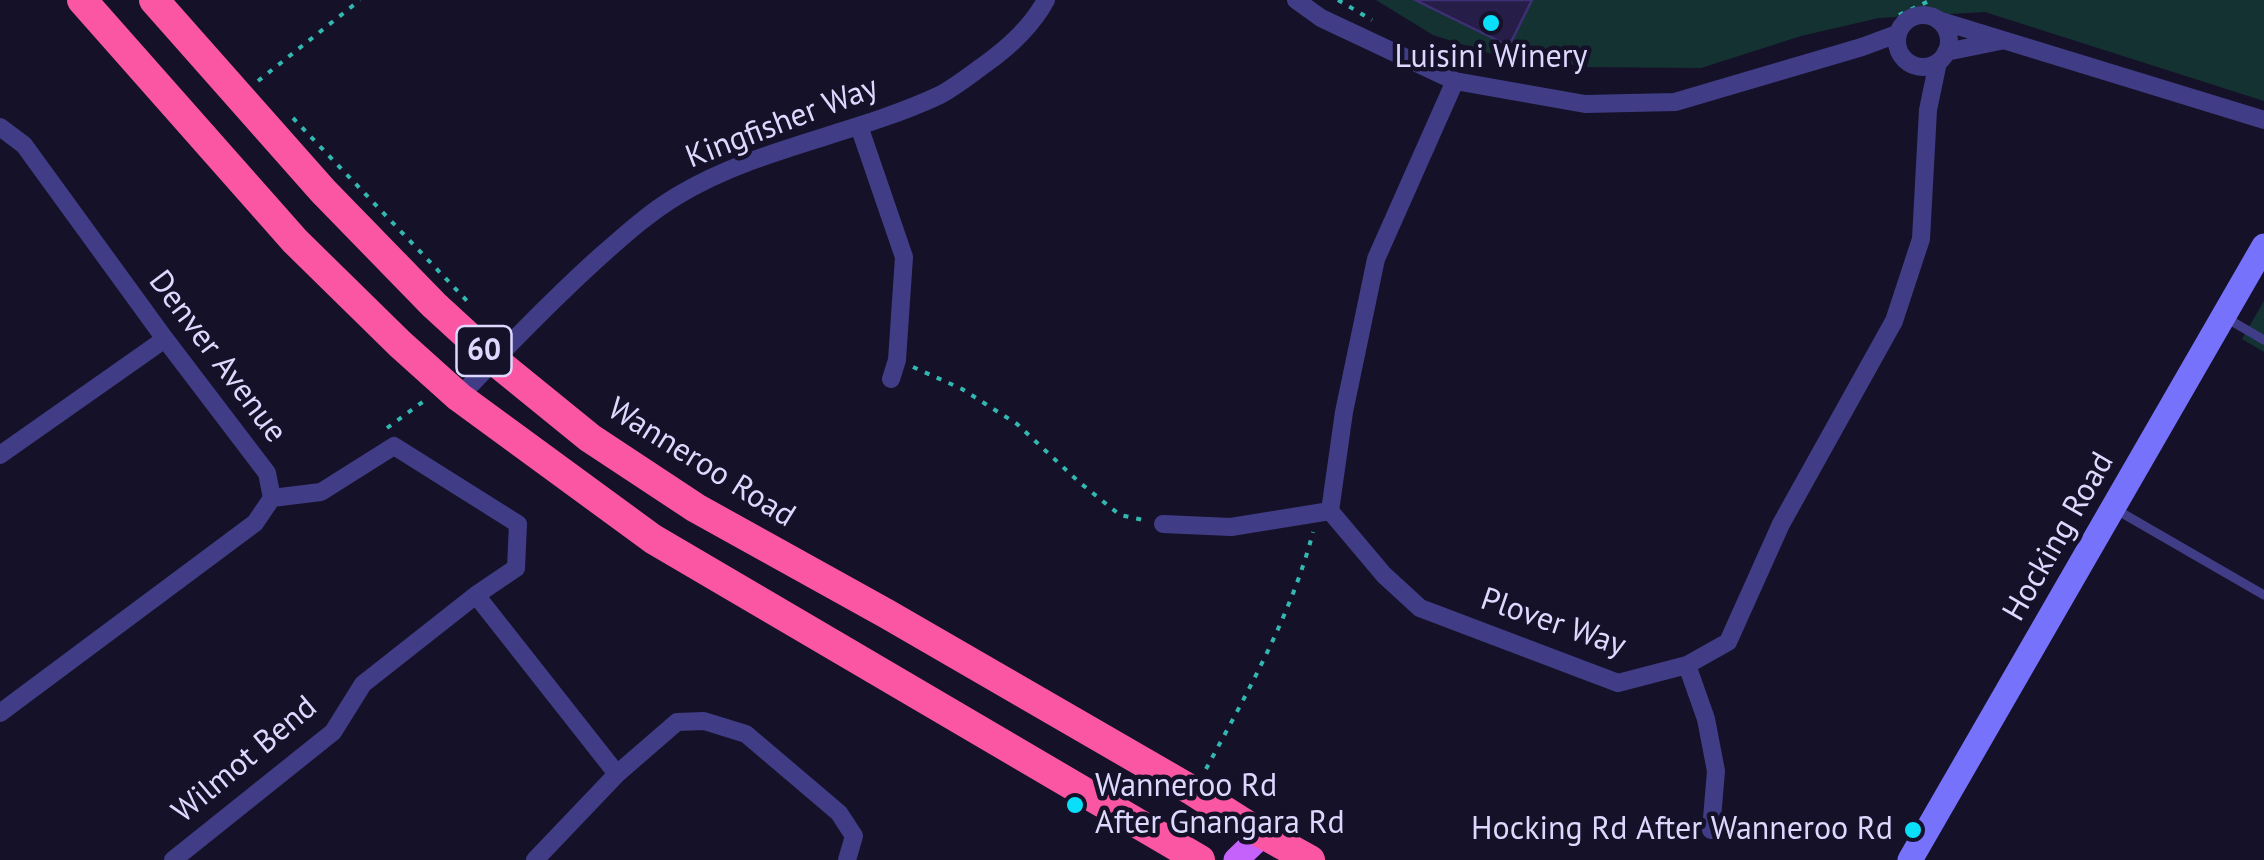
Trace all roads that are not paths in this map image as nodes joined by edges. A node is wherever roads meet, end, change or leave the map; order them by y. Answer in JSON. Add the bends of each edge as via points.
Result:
{"nodes":[{"id":1,"x":82,"y":0,"type":"edge"},
{"id":2,"x":154,"y":0,"type":"edge"},
{"id":3,"x":1046,"y":0,"type":"edge"},
{"id":4,"x":1296,"y":0,"type":"edge"},
{"id":5,"x":1938,"y":20,"type":"junction"},
{"id":6,"x":1892,"y":28,"type":"junction"},
{"id":7,"x":2001,"y":41,"type":"junction"},
{"id":8,"x":1862,"y":47,"type":"junction"},
{"id":9,"x":1942,"y":57,"type":"junction"},
{"id":10,"x":1905,"y":60,"type":"junction"},
{"id":11,"x":1455,"y":81,"type":"junction"},
{"id":12,"x":1928,"y":110,"type":"junction"},
{"id":13,"x":2264,"y":120,"type":"edge"},
{"id":14,"x":859,"y":126,"type":"junction"},
{"id":15,"x":0,"y":127,"type":"edge"},
{"id":16,"x":2264,"y":246,"type":"edge"},
{"id":17,"x":2224,"y":316,"type":"junction"},
{"id":18,"x":165,"y":339,"type":"junction"},
{"id":19,"x":2264,"y":340,"type":"edge"},
{"id":20,"x":494,"y":360,"type":"junction"},
{"id":21,"x":894,"y":369,"type":"road end"},
{"id":22,"x":459,"y":397,"type":"junction"},
{"id":23,"x":0,"y":455,"type":"edge"},
{"id":24,"x":272,"y":498,"type":"junction"},
{"id":25,"x":2112,"y":508,"type":"junction"},
{"id":26,"x":1324,"y":512,"type":"junction"},
{"id":27,"x":1163,"y":524,"type":"road end"},
{"id":28,"x":476,"y":595,"type":"junction"},
{"id":29,"x":2264,"y":595,"type":"edge"},
{"id":30,"x":1686,"y":665,"type":"junction"},
{"id":31,"x":0,"y":713,"type":"edge"},
{"id":32,"x":617,"y":774,"type":"junction"},
{"id":33,"x":1711,"y":830,"type":"dead end"},
{"id":34,"x":1166,"y":847,"type":"edge"},
{"id":35,"x":1271,"y":847,"type":"edge"},
{"id":36,"x":172,"y":860,"type":"edge"},
{"id":37,"x":535,"y":860,"type":"edge"},
{"id":38,"x":847,"y":860,"type":"edge"},
{"id":39,"x":1200,"y":860,"type":"edge"},
{"id":40,"x":1236,"y":860,"type":"edge"},
{"id":41,"x":1310,"y":860,"type":"edge"},
{"id":42,"x":1910,"y":860,"type":"edge"}],
"edges":[{"from":1,"to":22,"type":"highway","number":"60","via":[[295,241]]},
{"from":2,"to":20,"type":"highway","name":"Wanneroo Road","number":"60","via":[[323,191]]},
{"from":3,"to":14,"type":"street","name":"Kingfisher Way","via":[[1002,52],[942,94]]},
{"from":4,"to":11,"type":"street"},
{"from":5,"to":6,"type":"street","via":[[1913,17]]},
{"from":5,"to":7,"type":"street"},
{"from":5,"to":9,"type":"street","via":[[1948,34]]},
{"from":6,"to":8,"type":"street"},
{"from":6,"to":10,"type":"street"},
{"from":7,"to":9,"type":"street"},
{"from":7,"to":13,"type":"street"},
{"from":8,"to":10,"type":"street"},
{"from":8,"to":11,"type":"street","via":[[1675,102],[1585,104]]},
{"from":9,"to":10,"type":"street","via":[[1926,67]]},
{"from":9,"to":12,"type":"street","name":"Plover Way"},
{"from":10,"to":12,"type":"street","name":"Plover Way"},
{"from":11,"to":26,"type":"street","via":[[1376,259]]},
{"from":12,"to":30,"type":"street","name":"Plover Way","via":[[1921,240],[1894,321],[1782,524],[1728,642]]},
{"from":14,"to":20,"type":"street","name":"Kingfisher Way","via":[[768,154],[678,196],[614,244]]},
{"from":14,"to":21,"type":"street","via":[[904,258]]},
{"from":15,"to":18,"type":"street","name":"Denver Avenue","via":[[24,145]]},
{"from":16,"to":17,"type":"street","name":"Hocking Road"},
{"from":17,"to":19,"type":"lane"},
{"from":17,"to":25,"type":"street","name":"Hocking Road"},
{"from":18,"to":23,"type":"street"},
{"from":18,"to":24,"type":"street","name":"Denver Avenue","via":[[267,472]]},
{"from":20,"to":22,"type":"street","name":"Kingfisher Way"},
{"from":20,"to":35,"type":"highway","name":"Wanneroo Road","number":"60","via":[[590,438],[696,508],[1194,791]]},
{"from":22,"to":34,"type":"highway","number":"60","via":[[654,539]]},
{"from":24,"to":28,"type":"street","name":"Wilmot Bend","via":[[321,492],[394,446],[518,524],[516,568]]},
{"from":24,"to":31,"type":"street","name":"Denver Avenue","via":[[255,523]]},
{"from":25,"to":29,"type":"lane"},
{"from":25,"to":42,"type":"street","name":"Hocking Road"},
{"from":26,"to":27,"type":"street","via":[[1231,527]]},
{"from":26,"to":30,"type":"street","name":"Plover Way","via":[[1420,608],[1618,683]]},
{"from":28,"to":32,"type":"street"},
{"from":28,"to":36,"type":"street","name":"Wilmot Bend","via":[[363,684],[334,732]]},
{"from":30,"to":33,"type":"street","via":[[1716,771]]},
{"from":32,"to":37,"type":"street"},
{"from":32,"to":38,"type":"street","via":[[676,722],[704,721],[746,734],[839,812],[854,836]]},
{"from":34,"to":39,"type":"highway","number":"60"},
{"from":35,"to":40,"type":"main road"},
{"from":35,"to":41,"type":"highway","name":"Wanneroo Road","number":"60"}]}
